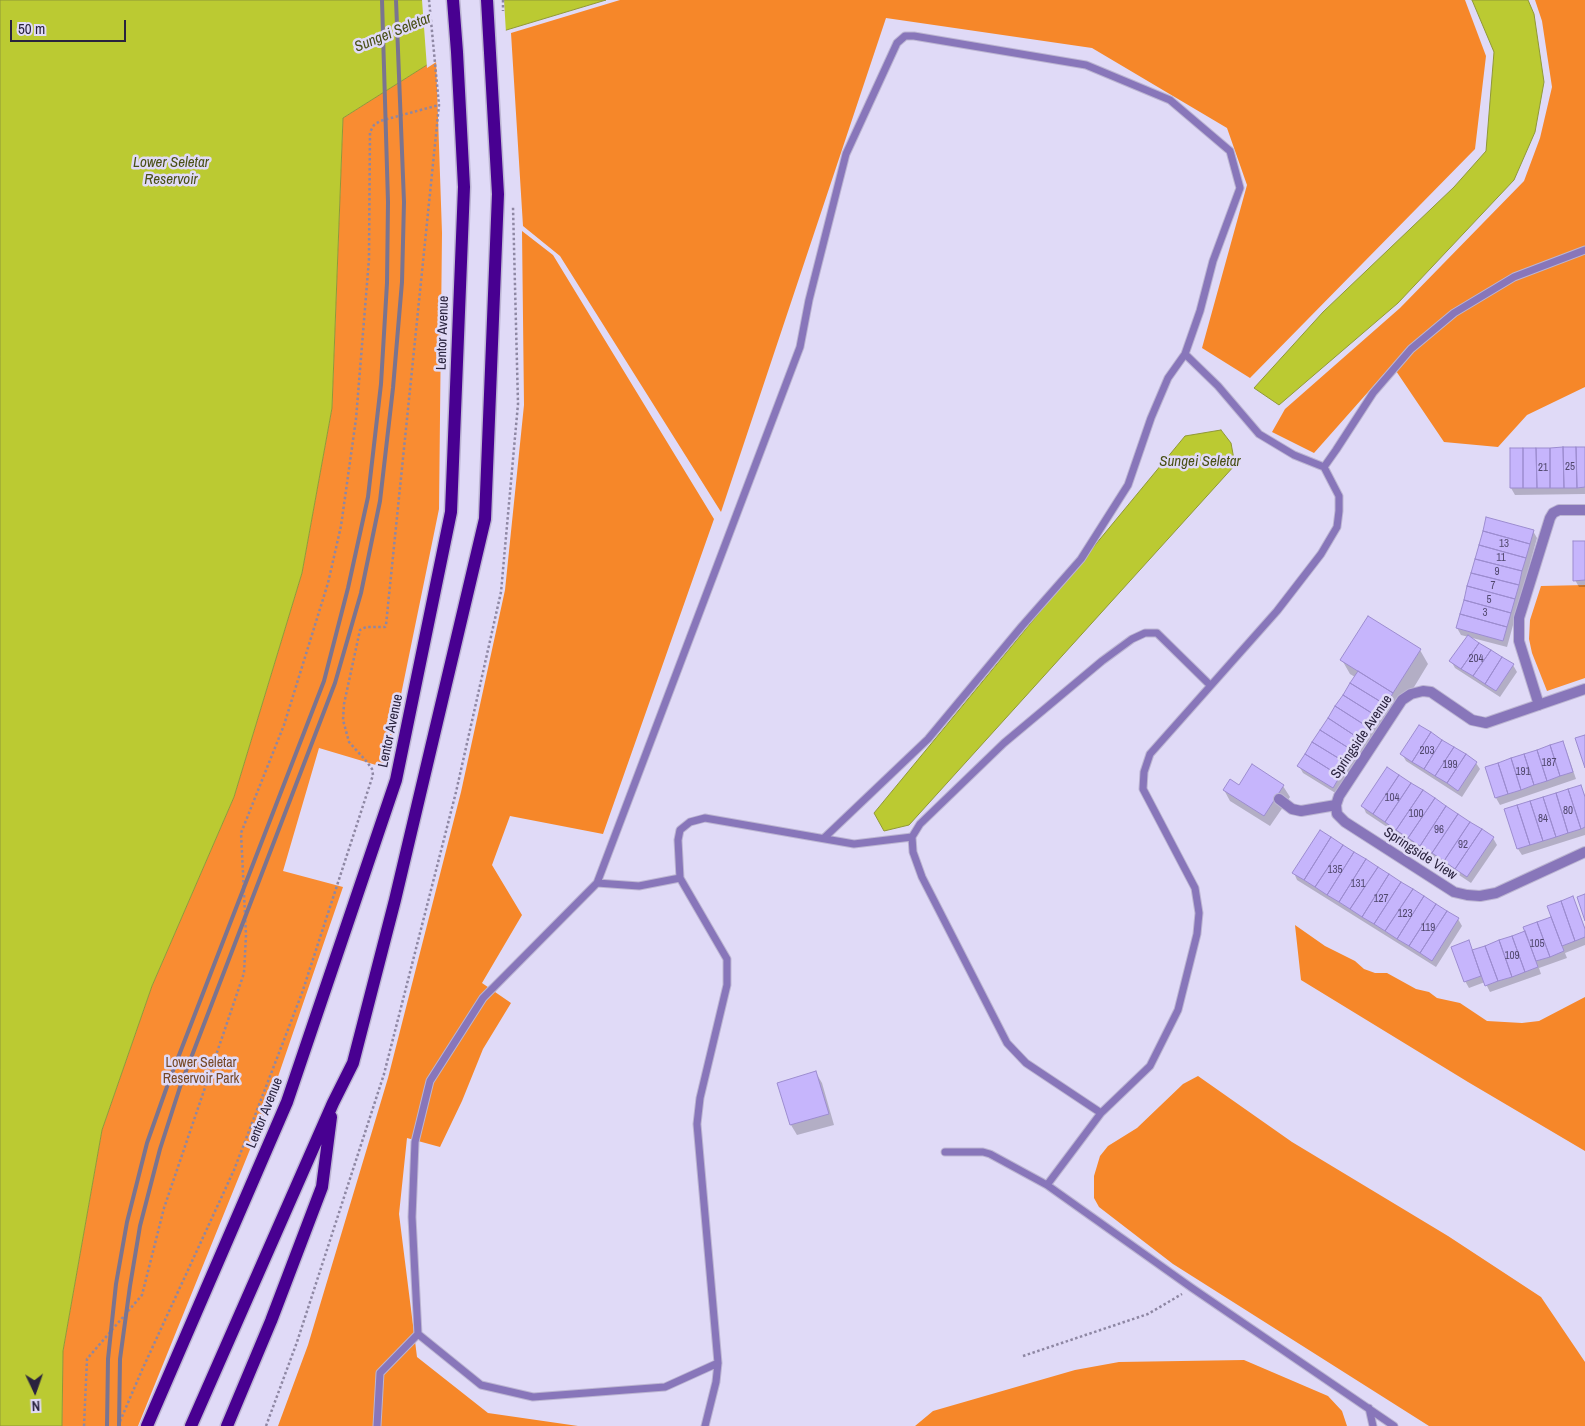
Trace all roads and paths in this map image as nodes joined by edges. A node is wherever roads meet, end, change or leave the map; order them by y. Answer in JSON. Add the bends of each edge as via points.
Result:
{"nodes":[{"id":1,"x":429,"y":0,"type":"edge"},
{"id":2,"x":453,"y":0,"type":"edge"},
{"id":3,"x":487,"y":0,"type":"edge"},
{"id":4,"x":439,"y":105,"type":"junction"},
{"id":5,"x":1585,"y":250,"type":"edge"},
{"id":6,"x":1185,"y":354,"type":"junction"},
{"id":7,"x":1324,"y":467,"type":"junction"},
{"id":8,"x":1585,"y":510,"type":"edge"},
{"id":9,"x":1210,"y":685,"type":"junction"},
{"id":10,"x":1585,"y":690,"type":"edge"},
{"id":11,"x":1539,"y":705,"type":"junction"},
{"id":12,"x":1279,"y":799,"type":"dead end"},
{"id":13,"x":1336,"y":806,"type":"junction"},
{"id":14,"x":912,"y":837,"type":"junction"},
{"id":15,"x":824,"y":838,"type":"junction"},
{"id":16,"x":1585,"y":852,"type":"edge"},
{"id":17,"x":680,"y":878,"type":"junction"},
{"id":18,"x":597,"y":883,"type":"junction"},
{"id":19,"x":333,"y":1103,"type":"junction"},
{"id":20,"x":1101,"y":1113,"type":"junction"},
{"id":21,"x":945,"y":1152,"type":"dead end"},
{"id":22,"x":1047,"y":1185,"type":"junction"},
{"id":23,"x":1192,"y":1288,"type":"junction"},
{"id":24,"x":418,"y":1334,"type":"junction"},
{"id":25,"x":1023,"y":1356,"type":"dead end"},
{"id":26,"x":718,"y":1363,"type":"junction"},
{"id":27,"x":238,"y":1402,"type":"junction"},
{"id":28,"x":1368,"y":1408,"type":"junction"},
{"id":29,"x":84,"y":1426,"type":"edge"},
{"id":30,"x":118,"y":1426,"type":"edge"},
{"id":31,"x":148,"y":1426,"type":"edge"},
{"id":32,"x":191,"y":1426,"type":"edge"},
{"id":33,"x":227,"y":1426,"type":"edge"},
{"id":34,"x":231,"y":1426,"type":"edge"},
{"id":35,"x":377,"y":1426,"type":"edge"},
{"id":36,"x":705,"y":1426,"type":"edge"},
{"id":37,"x":1373,"y":1426,"type":"edge"},
{"id":38,"x":1394,"y":1426,"type":"edge"}],
"edges":[{"from":1,"to":4,"type":"path"},
{"from":2,"to":31,"type":"main road","name":"Lentor Avenue","via":[[464,187],[451,512],[396,780],[287,1102]]},
{"from":3,"to":19,"type":"main road","via":[[498,194],[485,519],[353,1063]]},
{"from":4,"to":29,"type":"path","via":[[380,121],[370,132],[369,259],[356,419],[341,526],[328,583],[284,725],[242,833],[246,935],[244,972],[164,1208],[142,1295],[87,1359]]},
{"from":4,"to":30,"type":"path","via":[[386,625],[385,628],[366,627],[360,630],[344,704],[349,742],[367,762],[373,775],[302,993],[234,1170]]},
{"from":5,"to":7,"type":"lane","via":[[1514,277],[1454,313],[1411,349],[1373,392]]},
{"from":6,"to":7,"type":"lane","via":[[1259,434],[1294,455]]},
{"from":6,"to":15,"type":"lane","via":[[1168,378],[1128,485],[1082,559],[928,739]]},
{"from":6,"to":18,"type":"lane","via":[[1213,260],[1240,188],[1230,151],[1170,100],[1086,65],[914,36],[905,36],[897,42],[846,154],[800,347]]},
{"from":7,"to":9,"type":"lane","via":[[1339,496],[1337,527],[1321,554],[1276,610]]},
{"from":8,"to":11,"type":"street","via":[[1553,513],[1519,618],[1519,641]]},
{"from":9,"to":14,"type":"lane","via":[[1157,633],[1145,633],[1132,639],[1004,743],[920,824]]},
{"from":9,"to":20,"type":"lane","via":[[1150,754],[1144,772],[1143,789],[1195,888],[1199,913],[1178,1010],[1150,1066]]},
{"from":10,"to":11,"type":"street","name":"Springside Avenue"},
{"from":11,"to":13,"type":"street","name":"Springside Avenue","via":[[1486,723],[1472,720],[1431,692],[1411,694],[1402,700],[1339,796]]},
{"from":12,"to":13,"type":"street","via":[[1292,809],[1301,811]]},
{"from":13,"to":16,"type":"street","name":"Springside View","via":[[1337,814],[1344,822],[1454,892],[1467,895],[1496,893]]},
{"from":14,"to":15,"type":"lane","via":[[854,844]]},
{"from":14,"to":20,"type":"lane","via":[[913,852],[922,876],[1007,1043],[1026,1063]]},
{"from":15,"to":17,"type":"lane","via":[[705,818],[690,822],[680,830],[678,840]]},
{"from":17,"to":18,"type":"lane","via":[[639,886]]},
{"from":17,"to":26,"type":"lane","via":[[727,959],[727,985],[700,1098],[698,1124]]},
{"from":18,"to":24,"type":"lane","via":[[482,998],[430,1081],[415,1142],[412,1217]]},
{"from":19,"to":27,"type":"main road","via":[[322,1186]]},
{"from":19,"to":32,"type":"main road"},
{"from":20,"to":22,"type":"lane"},
{"from":21,"to":22,"type":"lane","via":[[990,1154]]},
{"from":22,"to":23,"type":"lane"},
{"from":23,"to":25,"type":"path","via":[[1148,1314]]},
{"from":23,"to":28,"type":"lane"},
{"from":24,"to":26,"type":"lane","via":[[481,1386],[533,1397],[666,1387]]},
{"from":24,"to":35,"type":"lane","via":[[380,1373]]},
{"from":26,"to":36,"type":"lane"},
{"from":27,"to":33,"type":"main road"},
{"from":27,"to":34,"type":"main road"},
{"from":28,"to":37,"type":"lane"},
{"from":28,"to":38,"type":"lane"}]}
